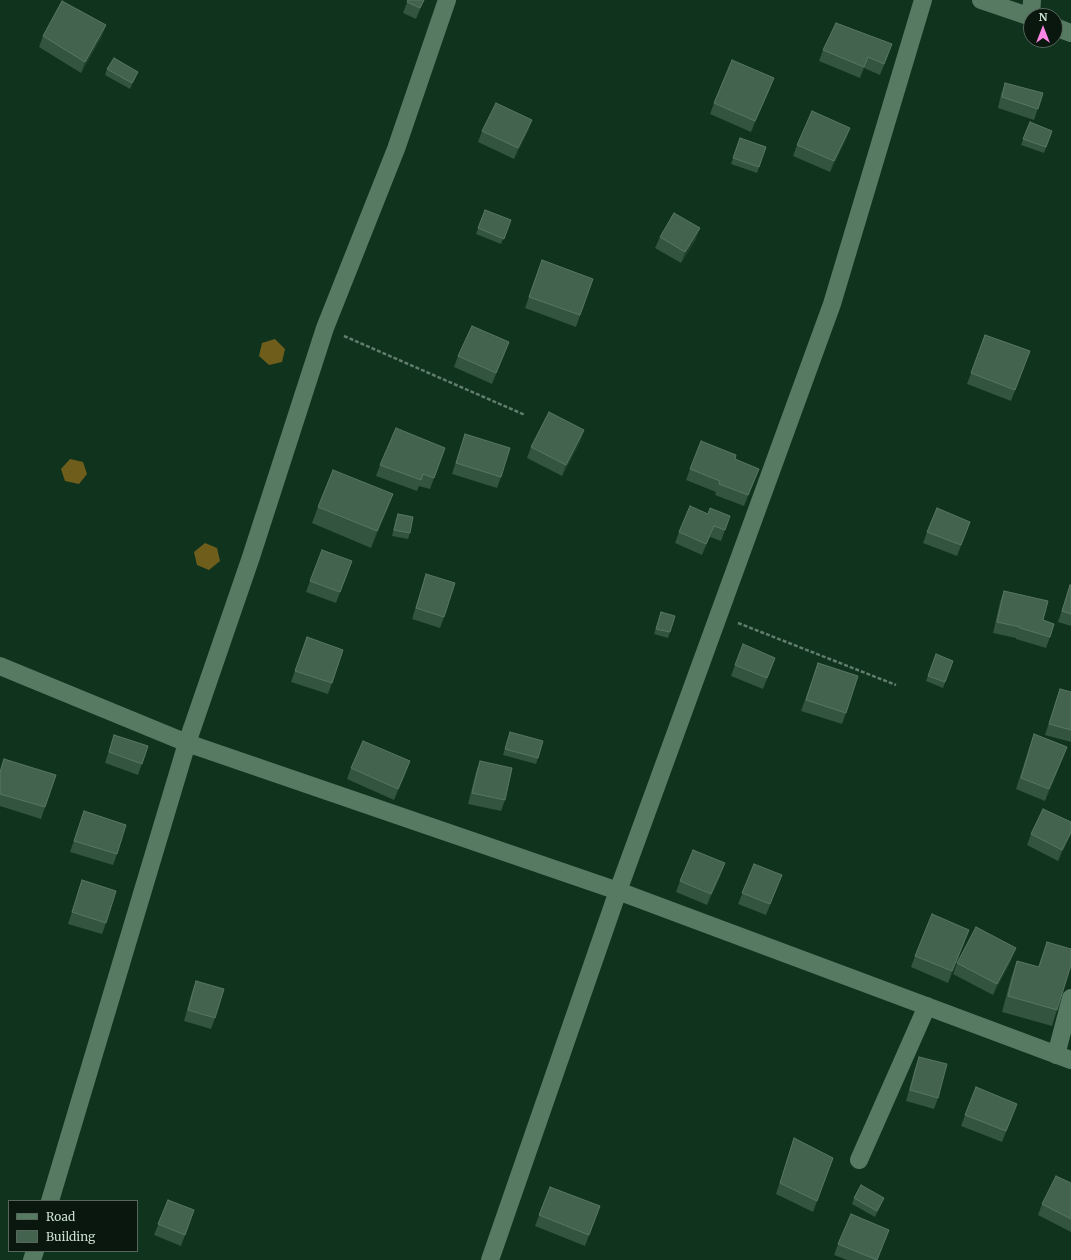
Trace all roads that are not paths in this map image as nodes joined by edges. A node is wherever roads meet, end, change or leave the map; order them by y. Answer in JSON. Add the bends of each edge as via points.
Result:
{"nodes":[{"id":1,"x":447,"y":0,"type":"edge"},
{"id":2,"x":923,"y":0,"type":"edge"},
{"id":3,"x":980,"y":0,"type":"edge"},
{"id":4,"x":1023,"y":14,"type":"edge"},
{"id":5,"x":0,"y":666,"type":"edge"},
{"id":6,"x":187,"y":743,"type":"junction"},
{"id":7,"x":618,"y":891,"type":"junction"},
{"id":8,"x":1071,"y":998,"type":"edge"},
{"id":9,"x":927,"y":1006,"type":"junction"},
{"id":10,"x":1064,"y":1057,"type":"edge"},
{"id":11,"x":859,"y":1160,"type":"dead end"},
{"id":12,"x":50,"y":1200,"type":"edge"},
{"id":13,"x":490,"y":1260,"type":"edge"}],
"edges":[{"from":1,"to":6,"type":"street","via":[[396,149],[325,328],[251,557]]},
{"from":2,"to":7,"type":"street","via":[[832,304]]},
{"from":3,"to":4,"type":"street"},
{"from":5,"to":6,"type":"street"},
{"from":6,"to":7,"type":"street"},
{"from":6,"to":12,"type":"street"},
{"from":7,"to":9,"type":"street"},
{"from":7,"to":13,"type":"street"},
{"from":8,"to":10,"type":"street"},
{"from":9,"to":10,"type":"street"},
{"from":9,"to":11,"type":"street"}]}
